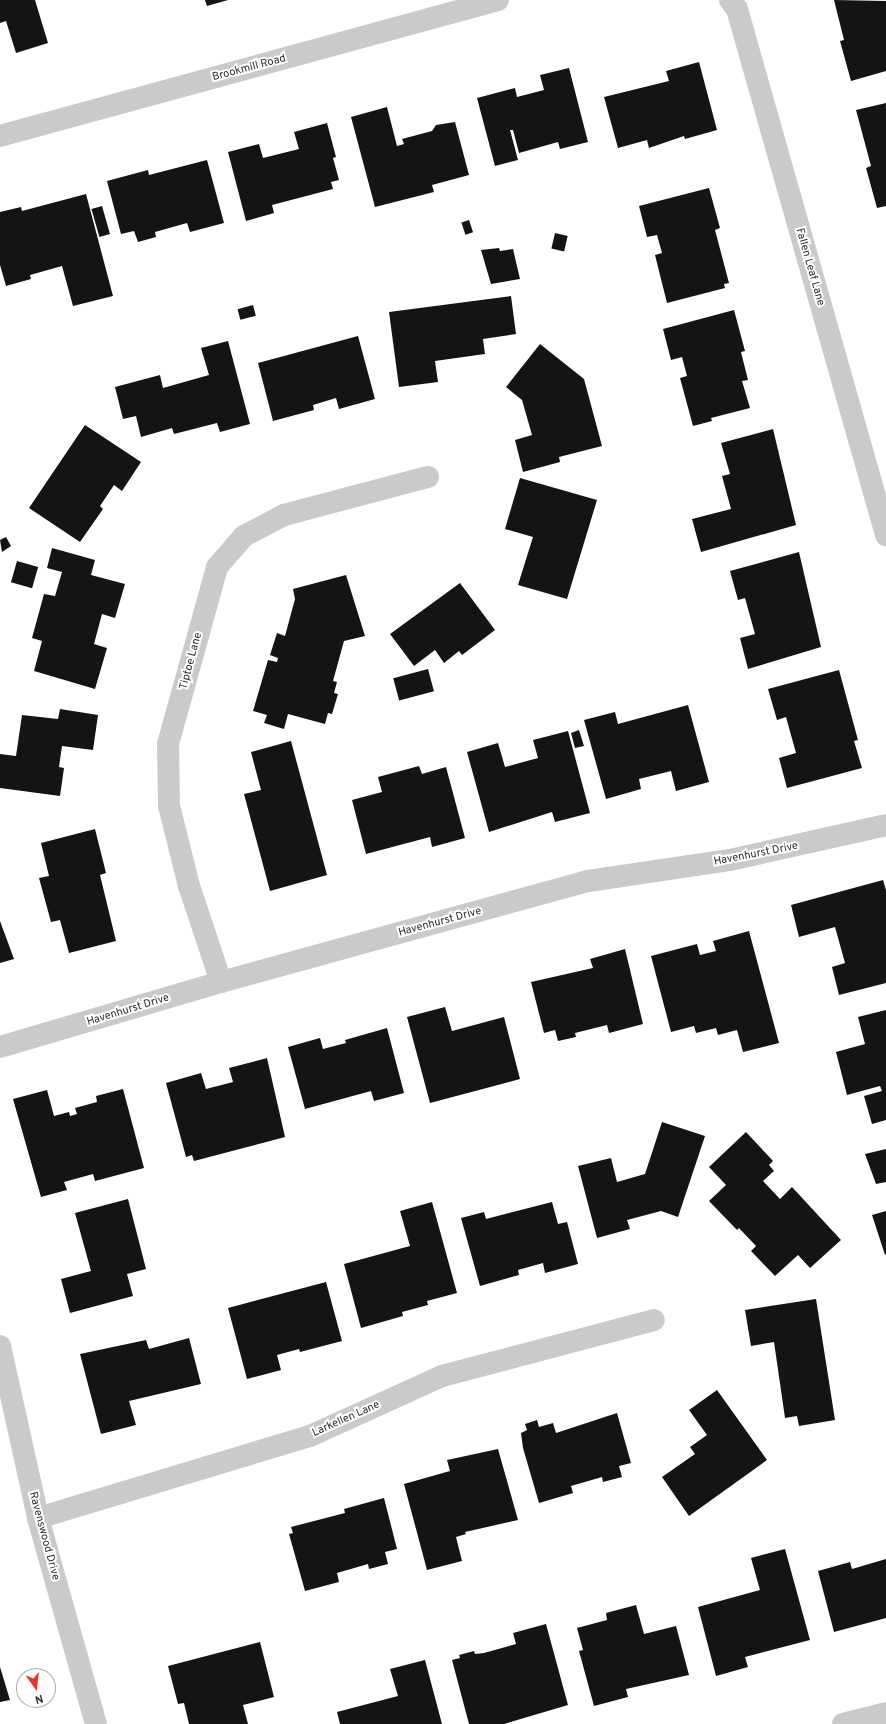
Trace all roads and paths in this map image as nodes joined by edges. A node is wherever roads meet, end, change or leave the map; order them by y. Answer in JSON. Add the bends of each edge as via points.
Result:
{"nodes":[{"id":1,"x":496,"y":0,"type":"edge"},
{"id":2,"x":730,"y":0,"type":"edge"},
{"id":3,"x":0,"y":136,"type":"edge"},
{"id":4,"x":428,"y":477,"type":"dead end"},
{"id":5,"x":886,"y":535,"type":"edge"},
{"id":6,"x":886,"y":825,"type":"edge"},
{"id":7,"x":221,"y":982,"type":"junction"},
{"id":8,"x":0,"y":1048,"type":"edge"},
{"id":9,"x":654,"y":1320,"type":"dead end"},
{"id":10,"x":0,"y":1346,"type":"edge"},
{"id":11,"x":38,"y":1518,"type":"junction"},
{"id":12,"x":886,"y":1714,"type":"edge"},
{"id":13,"x":96,"y":1724,"type":"edge"},
{"id":14,"x":843,"y":1724,"type":"edge"}],
"edges":[{"from":1,"to":3,"type":"street","name":"Brookmill Road"},
{"from":2,"to":5,"type":"street","name":"Fallen Leaf Lane","via":[[737,9]]},
{"from":4,"to":7,"type":"street","name":"Tiptoe Lane","via":[[284,515],[244,536],[217,568],[168,744],[169,806],[188,886]]},
{"from":6,"to":7,"type":"street","name":"Havenhurst Drive","via":[[730,860],[588,881]]},
{"from":7,"to":8,"type":"street","name":"Havenhurst Drive"},
{"from":9,"to":11,"type":"street","name":"Larkellen Lane","via":[[442,1376],[310,1436]]},
{"from":10,"to":11,"type":"street","name":"Ravenswood Drive"},
{"from":11,"to":13,"type":"street","name":"Ravenswood Drive"},
{"from":12,"to":14,"type":"street"}]}
